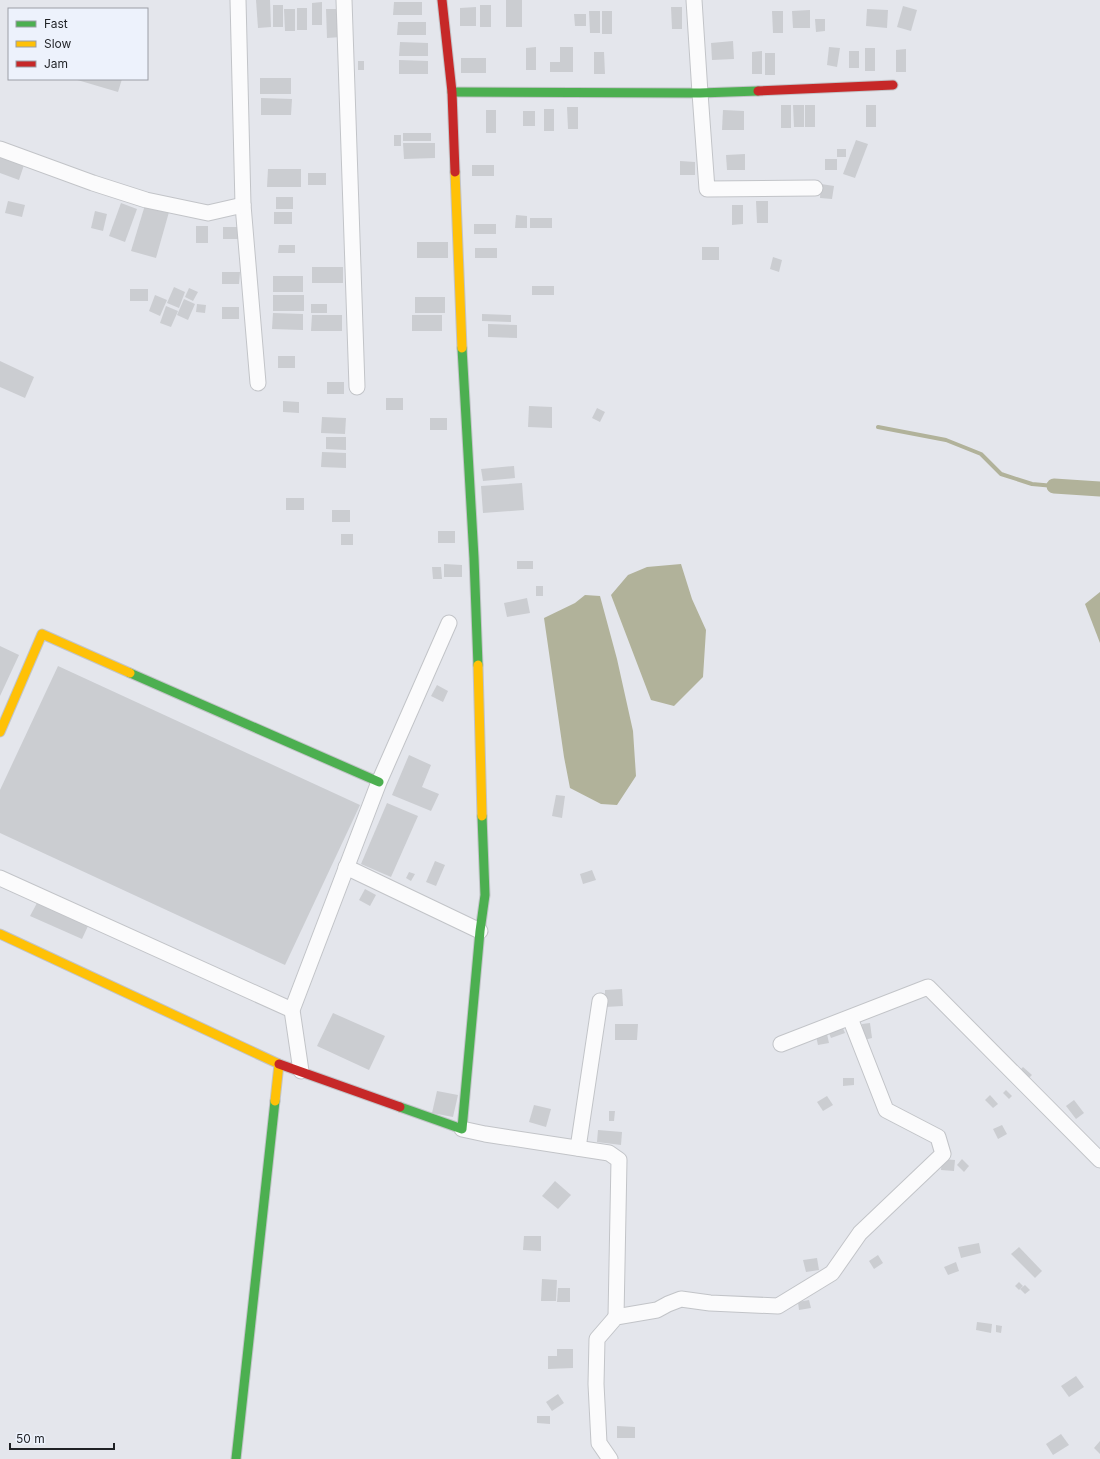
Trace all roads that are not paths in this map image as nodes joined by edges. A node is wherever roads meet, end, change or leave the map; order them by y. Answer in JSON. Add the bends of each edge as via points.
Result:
{"nodes":[{"id":1,"x":238,"y":0,"type":"edge"},
{"id":2,"x":344,"y":0,"type":"edge"},
{"id":3,"x":442,"y":0,"type":"edge"},
{"id":4,"x":694,"y":0,"type":"edge"},
{"id":5,"x":893,"y":85,"type":"dead end"},
{"id":6,"x":452,"y":92,"type":"junction"},
{"id":7,"x":700,"y":93,"type":"junction"},
{"id":8,"x":0,"y":149,"type":"edge"},
{"id":9,"x":815,"y":188,"type":"dead end"},
{"id":10,"x":243,"y":205,"type":"junction"},
{"id":11,"x":258,"y":383,"type":"dead end"},
{"id":12,"x":357,"y":388,"type":"dead end"},
{"id":13,"x":449,"y":623,"type":"dead end"},
{"id":14,"x":0,"y":732,"type":"edge"},
{"id":15,"x":379,"y":782,"type":"junction"},
{"id":16,"x":346,"y":867,"type":"junction"},
{"id":17,"x":0,"y":878,"type":"edge"},
{"id":18,"x":480,"y":932,"type":"junction"},
{"id":19,"x":0,"y":934,"type":"edge"},
{"id":20,"x":600,"y":1001,"type":"dead end"},
{"id":21,"x":292,"y":1010,"type":"junction"},
{"id":22,"x":850,"y":1018,"type":"junction"},
{"id":23,"x":781,"y":1044,"type":"dead end"},
{"id":24,"x":279,"y":1064,"type":"junction"},
{"id":25,"x":301,"y":1071,"type":"junction"},
{"id":26,"x":462,"y":1129,"type":"junction"},
{"id":27,"x":578,"y":1148,"type":"junction"},
{"id":28,"x":1100,"y":1160,"type":"edge"},
{"id":29,"x":616,"y":1317,"type":"junction"},
{"id":30,"x":236,"y":1459,"type":"edge"},
{"id":31,"x":610,"y":1459,"type":"edge"}],
"edges":[{"from":1,"to":10,"type":"street"},
{"from":2,"to":12,"type":"street"},
{"from":3,"to":6,"type":"street"},
{"from":4,"to":7,"type":"street"},
{"from":5,"to":7,"type":"street"},
{"from":6,"to":7,"type":"street"},
{"from":6,"to":18,"type":"street","via":[[459,300],[474,566],[485,895]]},
{"from":7,"to":9,"type":"street","via":[[707,189]]},
{"from":8,"to":10,"type":"street","via":[[146,200],[208,213]]},
{"from":10,"to":11,"type":"street"},
{"from":13,"to":15,"type":"street"},
{"from":14,"to":15,"type":"street","via":[[42,634]]},
{"from":15,"to":16,"type":"street"},
{"from":16,"to":18,"type":"street"},
{"from":16,"to":21,"type":"street"},
{"from":17,"to":21,"type":"street"},
{"from":18,"to":26,"type":"street"},
{"from":19,"to":24,"type":"street"},
{"from":20,"to":27,"type":"street"},
{"from":21,"to":25,"type":"street"},
{"from":22,"to":23,"type":"street"},
{"from":22,"to":28,"type":"street","via":[[928,987]]},
{"from":22,"to":29,"type":"street","via":[[886,1110],[938,1137],[943,1154],[860,1233],[832,1273],[778,1306],[681,1300],[658,1310]]},
{"from":24,"to":25,"type":"street"},
{"from":24,"to":30,"type":"street"},
{"from":25,"to":26,"type":"street"},
{"from":26,"to":27,"type":"street"},
{"from":27,"to":29,"type":"street","via":[[609,1153],[619,1160]]},
{"from":29,"to":31,"type":"street","via":[[597,1339],[599,1443]]}]}
